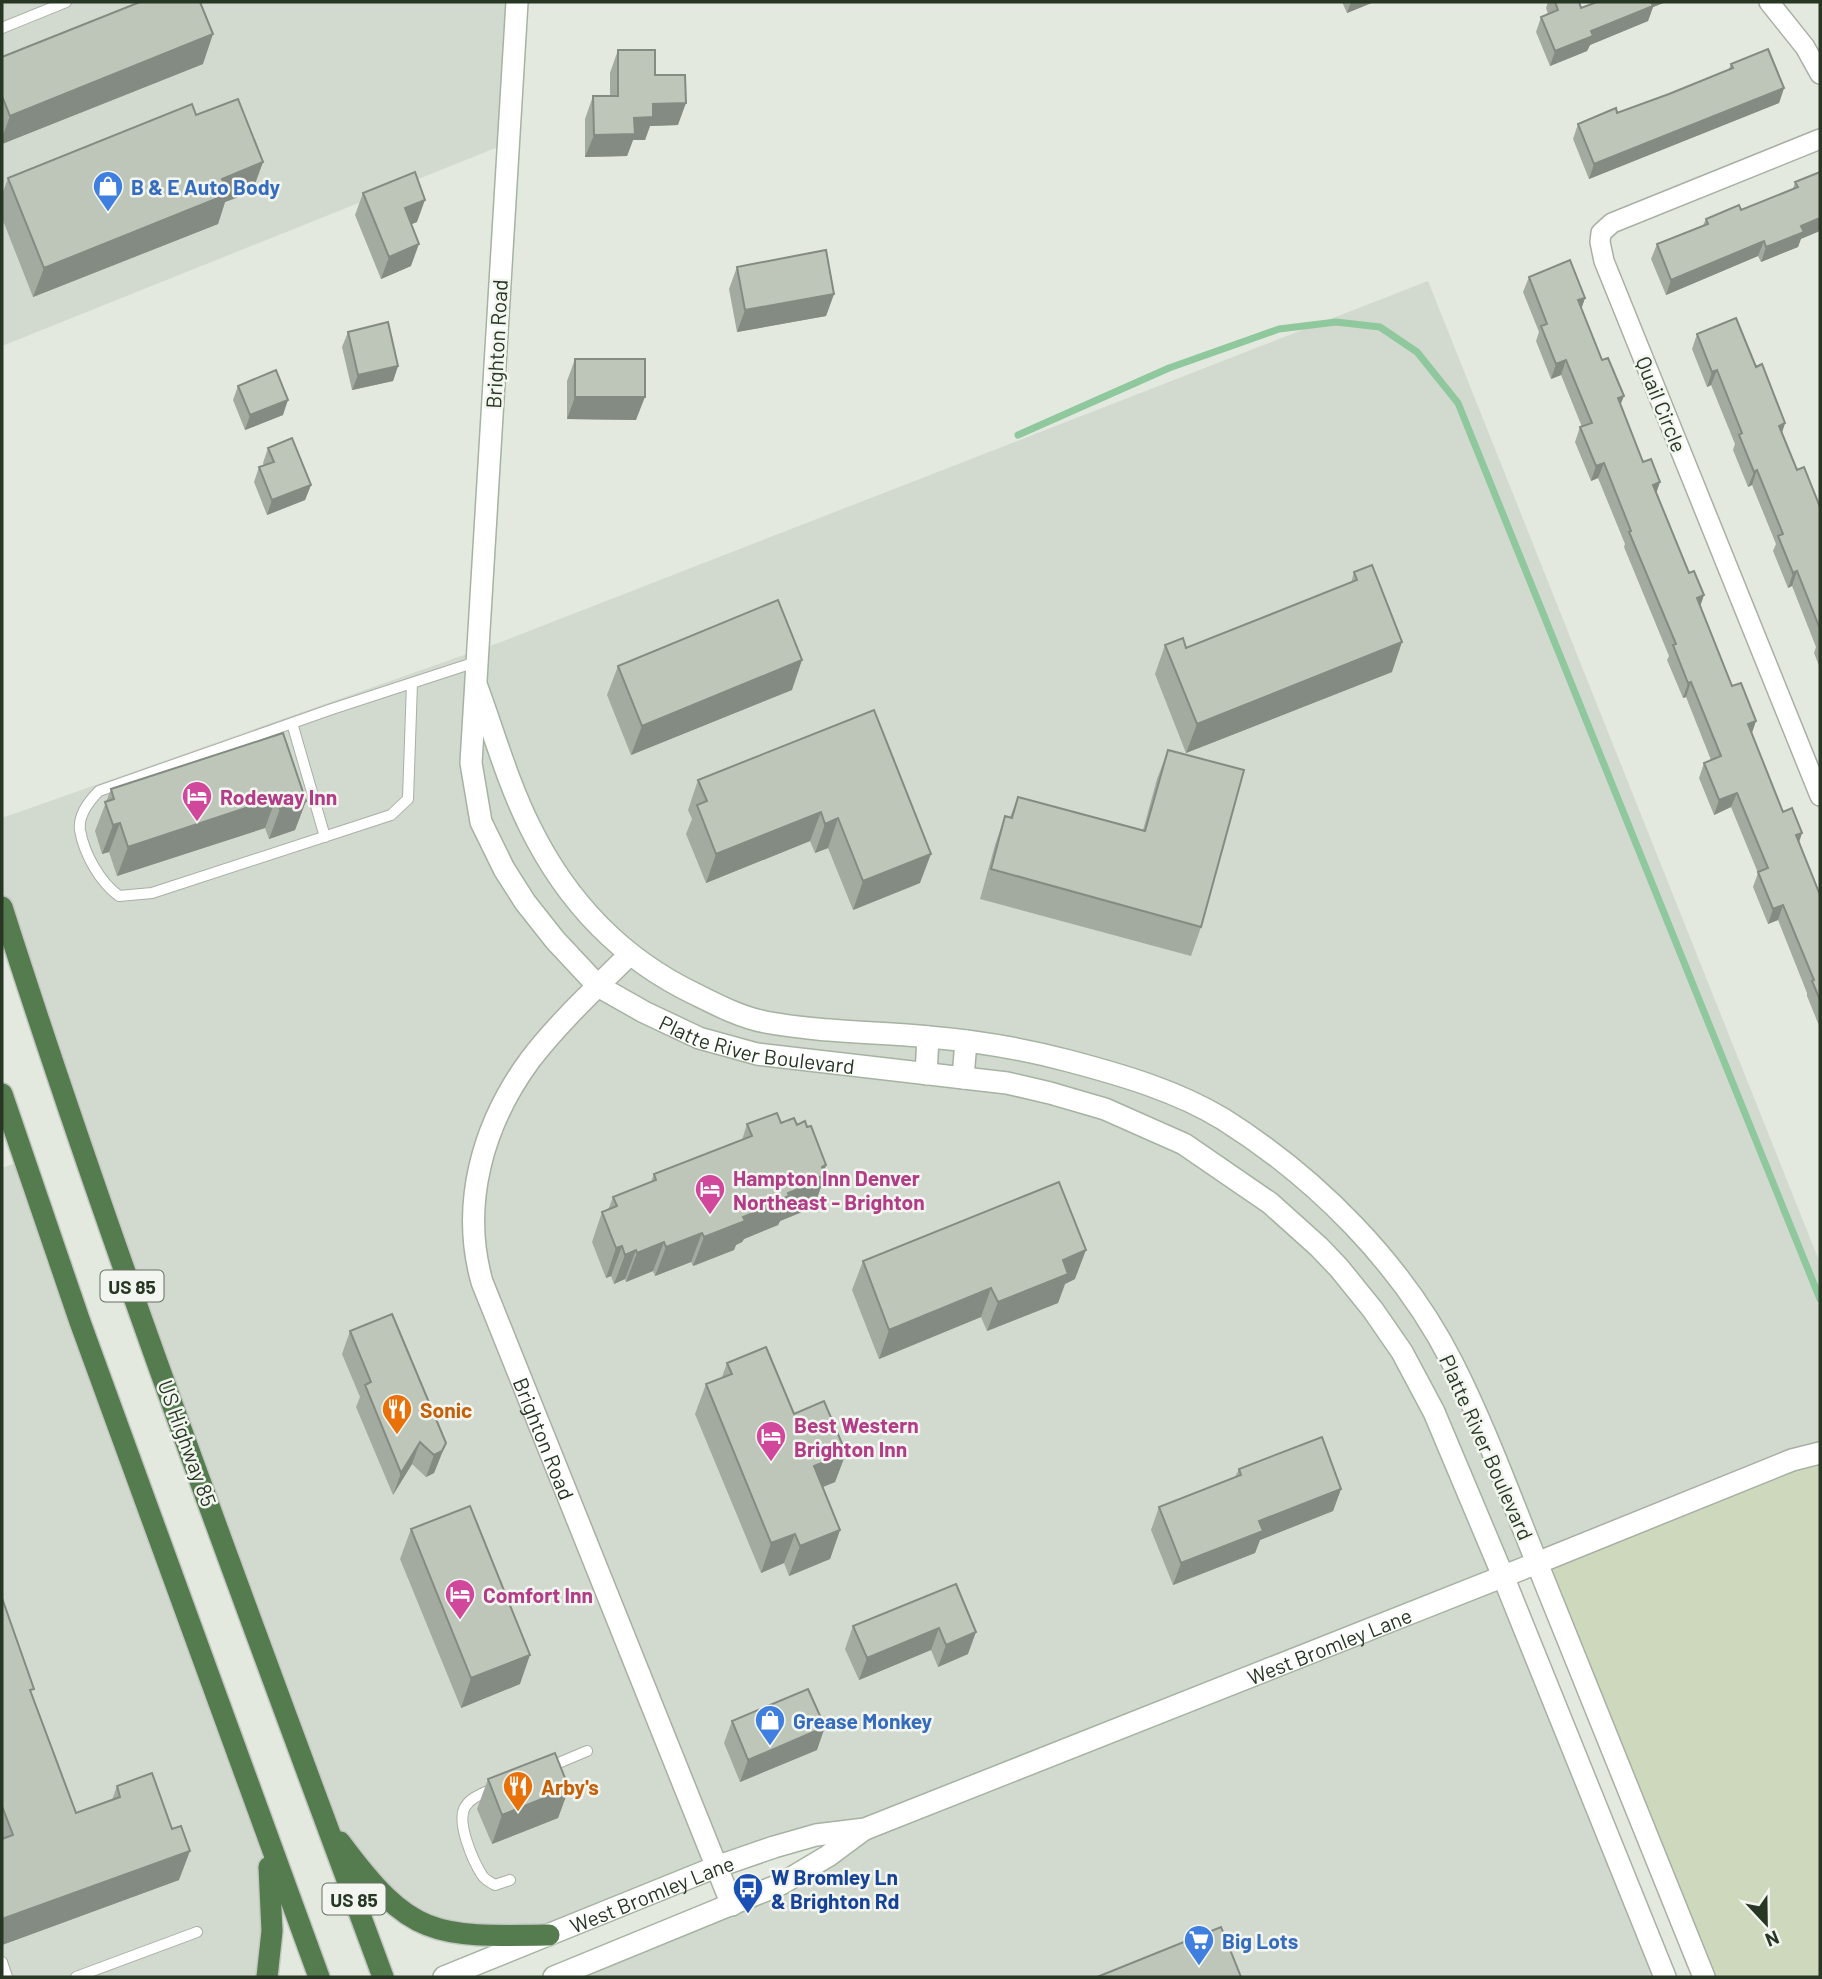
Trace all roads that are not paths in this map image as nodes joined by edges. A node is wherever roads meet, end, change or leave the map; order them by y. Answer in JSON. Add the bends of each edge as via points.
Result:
{"nodes":[{"id":1,"x":66,"y":2,"type":"edge"},
{"id":2,"x":517,"y":2,"type":"edge"},
{"id":3,"x":1769,"y":2,"type":"edge"},
{"id":4,"x":2,"y":28,"type":"edge"},
{"id":5,"x":1820,"y":74,"type":"edge"},
{"id":6,"x":1820,"y":139,"type":"edge"},
{"id":7,"x":477,"y":662,"type":"junction"},
{"id":8,"x":412,"y":683,"type":"junction"},
{"id":9,"x":477,"y":687,"type":"junction"},
{"id":10,"x":292,"y":723,"type":"junction"},
{"id":11,"x":1820,"y":796,"type":"edge"},
{"id":12,"x":325,"y":837,"type":"junction"},
{"id":13,"x":2,"y":906,"type":"edge"},
{"id":14,"x":629,"y":955,"type":"junction"},
{"id":15,"x":598,"y":986,"type":"junction"},
{"id":16,"x":928,"y":1037,"type":"junction"},
{"id":17,"x":967,"y":1041,"type":"junction"},
{"id":18,"x":926,"y":1073,"type":"junction"},
{"id":19,"x":963,"y":1078,"type":"junction"},
{"id":20,"x":2,"y":1094,"type":"edge"},
{"id":21,"x":1820,"y":1443,"type":"edge"},
{"id":22,"x":1820,"y":1453,"type":"edge"},
{"id":23,"x":1792,"y":1460,"type":"junction"},
{"id":24,"x":1538,"y":1563,"type":"junction"},
{"id":25,"x":1503,"y":1576,"type":"junction"},
{"id":26,"x":587,"y":1751,"type":"dead end"},
{"id":27,"x":538,"y":1771,"type":"edge"},
{"id":28,"x":501,"y":1786,"type":"edge"},
{"id":29,"x":325,"y":1821,"type":"junction"},
{"id":30,"x":262,"y":1824,"type":"junction"},
{"id":31,"x":864,"y":1829,"type":"junction"},
{"id":32,"x":716,"y":1867,"type":"junction"},
{"id":33,"x":510,"y":1881,"type":"dead end"},
{"id":34,"x":732,"y":1905,"type":"junction"},
{"id":35,"x":197,"y":1932,"type":"dead end"},
{"id":36,"x":549,"y":1935,"type":"junction"},
{"id":37,"x":2,"y":1962,"type":"edge"},
{"id":38,"x":7,"y":1977,"type":"edge"},
{"id":39,"x":76,"y":1977,"type":"edge"},
{"id":40,"x":267,"y":1977,"type":"edge"},
{"id":41,"x":319,"y":1977,"type":"edge"},
{"id":42,"x":383,"y":1977,"type":"edge"},
{"id":43,"x":444,"y":1977,"type":"edge"},
{"id":44,"x":554,"y":1977,"type":"edge"},
{"id":45,"x":1665,"y":1977,"type":"edge"},
{"id":46,"x":1704,"y":1977,"type":"edge"}],
"edges":[{"from":1,"to":4,"type":"lane"},
{"from":2,"to":7,"type":"main road","name":"Brighton Road"},
{"from":3,"to":5,"type":"street"},
{"from":6,"to":11,"type":"street","name":"Quail Circle","via":[[1612,223],[1601,233],[1600,242]]},
{"from":7,"to":8,"type":"lane"},
{"from":7,"to":9,"type":"main road","name":"Brighton Road"},
{"from":8,"to":10,"type":"lane"},
{"from":8,"to":12,"type":"lane","via":[[408,799],[391,815]]},
{"from":9,"to":14,"type":"main road","name":"Brighton Road","via":[[529,826],[585,913]]},
{"from":9,"to":15,"type":"main road","name":"Brighton Road","via":[[471,764],[481,822],[525,902]]},
{"from":10,"to":12,"type":"lane"},
{"from":10,"to":12,"type":"lane","via":[[99,791],[86,805],[80,828],[94,868],[119,896],[152,893]]},
{"from":13,"to":29,"type":"highway","name":"US Highway 85","number":"US 85","via":[[106,1215]]},
{"from":14,"to":15,"type":"main road","name":"Brighton Road"},
{"from":14,"to":16,"type":"main road","name":"Platte River Boulevard","via":[[724,1009],[763,1021]]},
{"from":15,"to":18,"type":"main road","name":"Platte River Boulevard","via":[[699,1038],[757,1054]]},
{"from":15,"to":32,"type":"main road","name":"Brighton Road","via":[[532,1058],[501,1108],[476,1185],[472,1236],[482,1282]]},
{"from":16,"to":17,"type":"main road","name":"Platte River Boulevard"},
{"from":16,"to":18,"type":"main road"},
{"from":17,"to":19,"type":"main road"},
{"from":17,"to":24,"type":"main road","name":"Platte River Boulevard","via":[[1034,1052],[1170,1093],[1222,1119],[1317,1189],[1371,1244],[1443,1345],[1474,1407]]},
{"from":18,"to":19,"type":"main road","name":"Platte River Boulevard"},
{"from":19,"to":25,"type":"main road","name":"Platte River Boulevard","via":[[1050,1093],[1105,1110],[1184,1144],[1249,1187],[1319,1247],[1367,1302],[1414,1372]]},
{"from":20,"to":30,"type":"highway","number":"US 85"},
{"from":21,"to":23,"type":"main road","name":"West Bromley Lane"},
{"from":22,"to":23,"type":"main road","name":"West Bromley Lane"},
{"from":23,"to":24,"type":"main road","name":"West Bromley Lane"},
{"from":24,"to":25,"type":"main road","name":"West Bromley Lane"},
{"from":24,"to":46,"type":"main road","name":"Platte River Boulevard"},
{"from":25,"to":31,"type":"main road","name":"West Bromley Lane"},
{"from":25,"to":45,"type":"main road","name":"Platte River Boulevard"},
{"from":26,"to":27,"type":"lane"},
{"from":28,"to":33,"type":"lane","via":[[465,1806],[461,1825],[482,1876],[495,1885]]},
{"from":29,"to":36,"type":"highway","via":[[380,1892],[414,1920],[465,1935]]},
{"from":29,"to":42,"type":"highway","name":"US Highway 85","number":"US 85"},
{"from":30,"to":40,"type":"highway","via":[[272,1912]]},
{"from":30,"to":41,"type":"highway","number":"US 85"},
{"from":31,"to":32,"type":"main road","name":"West Bromley Lane","via":[[795,1840]]},
{"from":31,"to":34,"type":"main road","name":"West Bromley Lane","via":[[807,1870]]},
{"from":32,"to":34,"type":"main road","name":"Brighton Road"},
{"from":32,"to":36,"type":"main road","name":"West Bromley Lane"},
{"from":34,"to":44,"type":"main road","name":"West Bromley Lane"},
{"from":35,"to":39,"type":"lane"},
{"from":36,"to":43,"type":"main road","name":"West Bromley Lane"},
{"from":37,"to":38,"type":"lane"}]}
